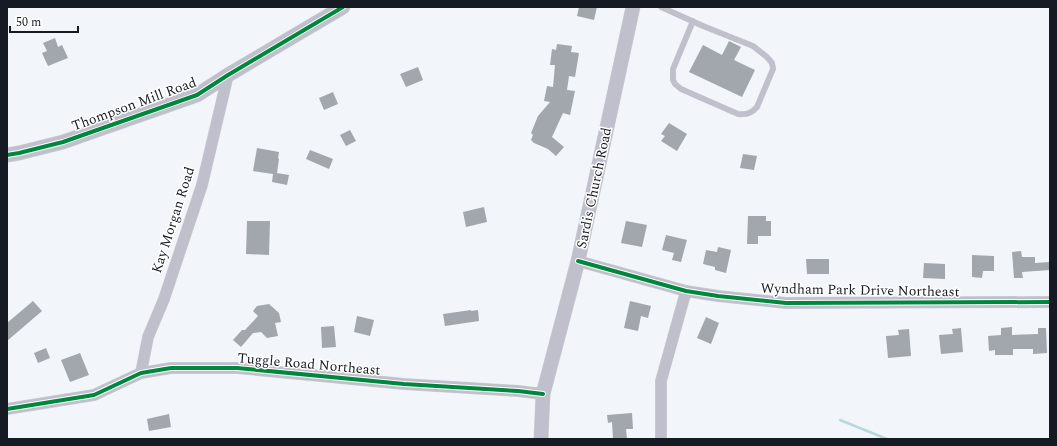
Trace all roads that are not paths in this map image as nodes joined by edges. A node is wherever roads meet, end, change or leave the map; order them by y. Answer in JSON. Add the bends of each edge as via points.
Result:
{"nodes":[{"id":1,"x":343,"y":7,"type":"edge"},
{"id":2,"x":633,"y":7,"type":"edge"},
{"id":3,"x":661,"y":7,"type":"edge"},
{"id":4,"x":693,"y":21,"type":"junction"},
{"id":5,"x":228,"y":75,"type":"junction"},
{"id":6,"x":7,"y":155,"type":"edge"},
{"id":7,"x":578,"y":261,"type":"junction"},
{"id":8,"x":686,"y":291,"type":"junction"},
{"id":9,"x":1050,"y":302,"type":"edge"},
{"id":10,"x":141,"y":373,"type":"junction"},
{"id":11,"x":543,"y":394,"type":"junction"},
{"id":12,"x":7,"y":409,"type":"edge"},
{"id":13,"x":541,"y":439,"type":"edge"},
{"id":14,"x":661,"y":439,"type":"edge"}],
"edges":[{"from":1,"to":5,"type":"street","name":"Thompson Mill Road"},
{"from":2,"to":7,"type":"street","name":"Sardis Church Road"},
{"from":3,"to":4,"type":"lane"},
{"from":4,"to":4,"type":"lane","via":[[753,46],[772,63],[773,69],[757,107],[749,114],[738,114],[675,84],[672,69]]},
{"from":5,"to":6,"type":"street","name":"Thompson Mill Road","via":[[197,95],[63,142]]},
{"from":5,"to":10,"type":"street","name":"Kay Morgan Road","via":[[202,185],[164,299],[148,337]]},
{"from":7,"to":8,"type":"street","name":"Wyndham Park Drive Northeast"},
{"from":7,"to":11,"type":"street","name":"Sardis Church Road"},
{"from":8,"to":9,"type":"street","name":"Wyndham Park Drive Northeast","via":[[786,304]]},
{"from":8,"to":14,"type":"street","via":[[661,380]]},
{"from":10,"to":11,"type":"street","name":"Tuggle Road Northeast","via":[[171,368],[237,368]]},
{"from":10,"to":12,"type":"street","name":"Tuggle Road Northeast","via":[[94,395]]},
{"from":11,"to":13,"type":"street","name":"Sardis Church Road"}]}
